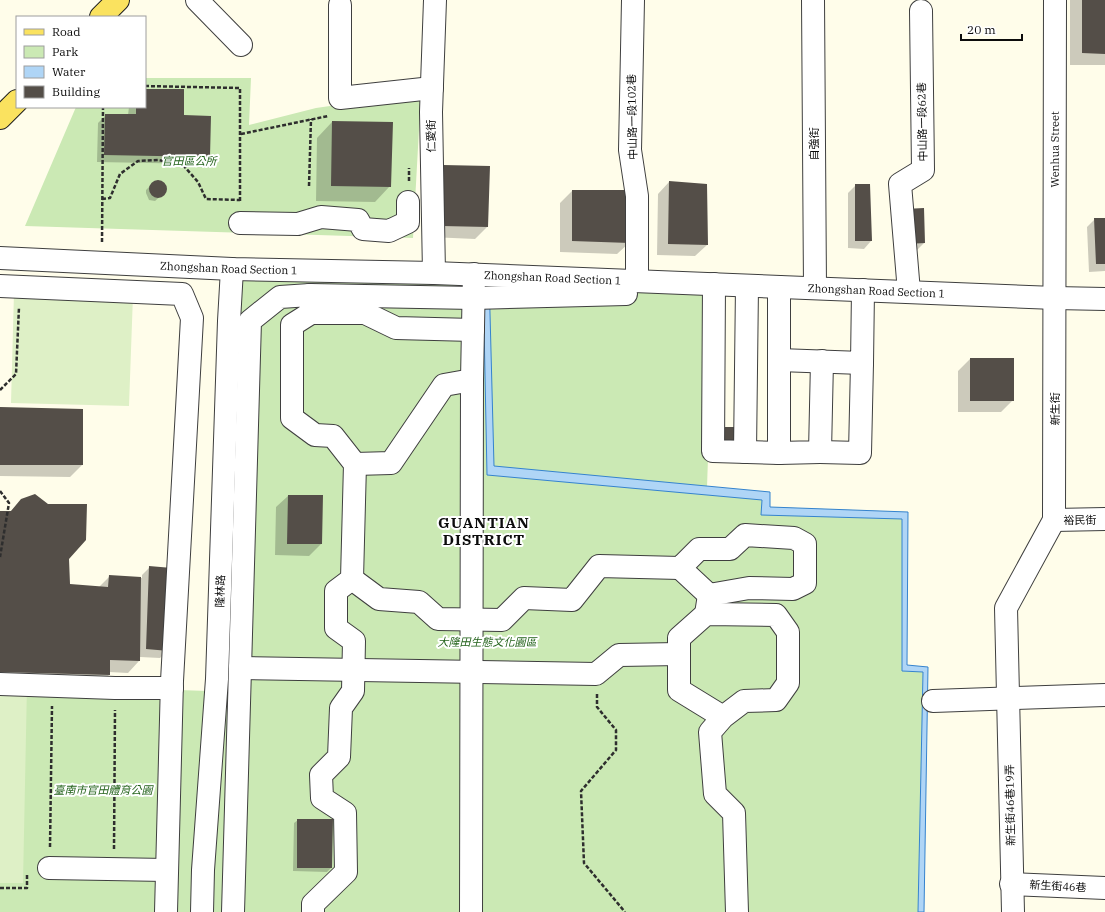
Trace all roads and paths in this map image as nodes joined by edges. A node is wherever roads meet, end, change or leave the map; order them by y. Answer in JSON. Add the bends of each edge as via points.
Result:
{"nodes":[{"id":1,"x":118,"y":0,"type":"edge"},
{"id":2,"x":197,"y":0,"type":"edge"},
{"id":3,"x":435,"y":0,"type":"edge"},
{"id":4,"x":633,"y":0,"type":"edge"},
{"id":5,"x":812,"y":0,"type":"edge"},
{"id":6,"x":1055,"y":0,"type":"edge"},
{"id":7,"x":340,"y":5,"type":"dead end"},
{"id":8,"x":921,"y":11,"type":"dead end"},
{"id":9,"x":102,"y":16,"type":"edge"},
{"id":10,"x":241,"y":45,"type":"dead end"},
{"id":11,"x":146,"y":86,"type":"edge"},
{"id":12,"x":432,"y":88,"type":"junction"},
{"id":13,"x":16,"y":102,"type":"edge"},
{"id":14,"x":103,"y":108,"type":"edge"},
{"id":15,"x":0,"y":118,"type":"edge"},
{"id":16,"x":311,"y":119,"type":"dead end"},
{"id":17,"x":309,"y":186,"type":"dead end"},
{"id":18,"x":102,"y":199,"type":"junction"},
{"id":19,"x":240,"y":200,"type":"junction"},
{"id":20,"x":408,"y":202,"type":"dead end"},
{"id":21,"x":240,"y":223,"type":"joint"},
{"id":22,"x":0,"y":258,"type":"edge"},
{"id":23,"x":102,"y":263,"type":"junction"},
{"id":24,"x":232,"y":269,"type":"junction"},
{"id":25,"x":434,"y":273,"type":"junction"},
{"id":26,"x":474,"y":274,"type":"junction"},
{"id":27,"x":638,"y":281,"type":"junction"},
{"id":28,"x":10,"y":286,"type":"edge"},
{"id":29,"x":747,"y":286,"type":"junction"},
{"id":30,"x":779,"y":287,"type":"junction"},
{"id":31,"x":815,"y":288,"type":"junction"},
{"id":32,"x":714,"y":289,"type":"junction"},
{"id":33,"x":863,"y":290,"type":"junction"},
{"id":34,"x":909,"y":292,"type":"junction"},
{"id":35,"x":474,"y":298,"type":"junction"},
{"id":36,"x":1055,"y":298,"type":"junction"},
{"id":37,"x":1105,"y":299,"type":"edge"},
{"id":38,"x":310,"y":304,"type":"junction"},
{"id":39,"x":473,"y":330,"type":"junction"},
{"id":40,"x":779,"y":360,"type":"junction"},
{"id":41,"x":822,"y":361,"type":"junction"},
{"id":42,"x":862,"y":363,"type":"junction"},
{"id":43,"x":472,"y":380,"type":"junction"},
{"id":44,"x":0,"y":390,"type":"edge"},
{"id":45,"x":745,"y":452,"type":"junction"},
{"id":46,"x":820,"y":452,"type":"junction"},
{"id":47,"x":779,"y":453,"type":"junction"},
{"id":48,"x":355,"y":464,"type":"junction"},
{"id":49,"x":0,"y":491,"type":"edge"},
{"id":50,"x":1105,"y":519,"type":"edge"},
{"id":51,"x":1054,"y":520,"type":"junction"},
{"id":52,"x":0,"y":557,"type":"edge"},
{"id":53,"x":680,"y":568,"type":"junction"},
{"id":54,"x":352,"y":580,"type":"junction"},
{"id":55,"x":708,"y":605,"type":"junction"},
{"id":56,"x":472,"y":620,"type":"junction"},
{"id":57,"x":679,"y":654,"type":"junction"},
{"id":58,"x":240,"y":668,"type":"junction"},
{"id":59,"x":354,"y":671,"type":"junction"},
{"id":60,"x":471,"y":672,"type":"junction"},
{"id":61,"x":596,"y":674,"type":"junction"},
{"id":62,"x":0,"y":684,"type":"edge"},
{"id":63,"x":53,"y":686,"type":"junction"},
{"id":64,"x":115,"y":688,"type":"junction"},
{"id":65,"x":172,"y":688,"type":"junction"},
{"id":66,"x":1105,"y":695,"type":"edge"},
{"id":67,"x":1008,"y":699,"type":"junction"},
{"id":68,"x":933,"y":701,"type":"dead end"},
{"id":69,"x":723,"y":717,"type":"junction"},
{"id":70,"x":49,"y":868,"type":"junction"},
{"id":71,"x":114,"y":869,"type":"junction"},
{"id":72,"x":166,"y":870,"type":"junction"},
{"id":73,"x":1011,"y":884,"type":"junction"},
{"id":74,"x":0,"y":888,"type":"edge"},
{"id":75,"x":1105,"y":888,"type":"edge"},
{"id":76,"x":166,"y":912,"type":"edge"},
{"id":77,"x":202,"y":912,"type":"edge"},
{"id":78,"x":232,"y":912,"type":"edge"},
{"id":79,"x":313,"y":912,"type":"edge"},
{"id":80,"x":471,"y":912,"type":"edge"},
{"id":81,"x":625,"y":912,"type":"edge"},
{"id":82,"x":737,"y":912,"type":"edge"},
{"id":83,"x":1012,"y":912,"type":"edge"}],
"edges":[{"from":1,"to":9,"type":"main road"},
{"from":2,"to":10,"type":"street"},
{"from":3,"to":12,"type":"street","name":"仁愛街"},
{"from":4,"to":27,"type":"street","name":"中山路一段102巷","via":[[630,150],[638,196]]},
{"from":5,"to":31,"type":"street","name":"自強街"},
{"from":6,"to":36,"type":"street","name":"Wenhua Street"},
{"from":7,"to":12,"type":"street","via":[[340,98]]},
{"from":8,"to":34,"type":"street","name":"中山路一段62巷","via":[[923,170],[900,184]]},
{"from":11,"to":19,"type":"path","via":[[240,88]]},
{"from":12,"to":25,"type":"street","name":"仁愛街"},
{"from":13,"to":15,"type":"main road"},
{"from":14,"to":18,"type":"path"},
{"from":16,"to":17,"type":"path"},
{"from":18,"to":19,"type":"path","via":[[110,198],[120,174],[138,161],[158,160],[183,165],[198,182],[206,199]]},
{"from":18,"to":23,"type":"path"},
{"from":19,"to":21,"type":"path"},
{"from":20,"to":21,"type":"street","via":[[408,222],[389,231],[363,229],[358,220],[321,217],[298,224]]},
{"from":22,"to":23,"type":"street","name":"Zhongshan Road Section 1"},
{"from":23,"to":24,"type":"street","name":"Zhongshan Road Section 1"},
{"from":24,"to":25,"type":"street","name":"Zhongshan Road Section 1"},
{"from":24,"to":77,"type":"street","name":"隆林路","via":[[217,679]]},
{"from":25,"to":26,"type":"street","name":"Zhongshan Road Section 1"},
{"from":26,"to":27,"type":"street","name":"Zhongshan Road Section 1"},
{"from":26,"to":35,"type":"street"},
{"from":27,"to":32,"type":"street","name":"Zhongshan Road Section 1"},
{"from":28,"to":44,"type":"path","via":[[16,374]]},
{"from":28,"to":65,"type":"street","via":[[182,294],[192,318]]},
{"from":29,"to":30,"type":"street","name":"Zhongshan Road Section 1"},
{"from":29,"to":32,"type":"street","name":"Zhongshan Road Section 1"},
{"from":29,"to":45,"type":"street"},
{"from":30,"to":31,"type":"street","name":"Zhongshan Road Section 1"},
{"from":30,"to":40,"type":"street"},
{"from":31,"to":33,"type":"street","name":"Zhongshan Road Section 1"},
{"from":32,"to":35,"type":"street","via":[[679,293]]},
{"from":32,"to":45,"type":"street","via":[[712,451]]},
{"from":33,"to":34,"type":"street","name":"Zhongshan Road Section 1"},
{"from":33,"to":42,"type":"street"},
{"from":34,"to":36,"type":"street","name":"Zhongshan Road Section 1"},
{"from":35,"to":38,"type":"street"},
{"from":35,"to":39,"type":"street"},
{"from":36,"to":37,"type":"street","name":"Zhongshan Road Section 1"},
{"from":36,"to":51,"type":"street","name":"新生街"},
{"from":38,"to":39,"type":"street","via":[[365,313],[396,328]]},
{"from":38,"to":48,"type":"street","via":[[292,325],[292,418],[315,436],[333,436]]},
{"from":38,"to":58,"type":"street","via":[[280,297],[250,321]]},
{"from":39,"to":43,"type":"street"},
{"from":40,"to":41,"type":"street"},
{"from":40,"to":47,"type":"street"},
{"from":41,"to":42,"type":"street"},
{"from":41,"to":46,"type":"street"},
{"from":42,"to":46,"type":"street","via":[[860,453]]},
{"from":43,"to":48,"type":"street","via":[[444,385],[391,463]]},
{"from":43,"to":56,"type":"street"},
{"from":45,"to":47,"type":"street"},
{"from":46,"to":47,"type":"street"},
{"from":48,"to":54,"type":"street"},
{"from":49,"to":52,"type":"path","via":[[9,503]]},
{"from":50,"to":51,"type":"street","name":"裕民街"},
{"from":51,"to":67,"type":"street","name":"新生街46巷19弄","via":[[1006,608]]},
{"from":53,"to":55,"type":"street"},
{"from":53,"to":55,"type":"street","via":[[699,549],[730,549],[746,535],[794,538],[805,544],[805,583],[793,589],[749,588]]},
{"from":53,"to":56,"type":"street","via":[[599,566],[572,600],[524,598],[502,620]]},
{"from":54,"to":56,"type":"street","via":[[379,599],[419,602],[438,619]]},
{"from":54,"to":59,"type":"street","via":[[336,591],[336,628],[354,641]]},
{"from":55,"to":57,"type":"street","via":[[679,638]]},
{"from":55,"to":69,"type":"street","via":[[776,615],[788,632],[788,683],[776,700],[744,701]]},
{"from":56,"to":60,"type":"street"},
{"from":57,"to":61,"type":"street","via":[[619,655]]},
{"from":57,"to":69,"type":"street","via":[[679,690]]},
{"from":58,"to":59,"type":"street"},
{"from":58,"to":78,"type":"street"},
{"from":59,"to":60,"type":"street"},
{"from":59,"to":79,"type":"street","via":[[353,691],[341,708],[339,757],[321,775],[322,798],[345,813],[346,872],[314,904]]},
{"from":60,"to":61,"type":"street"},
{"from":60,"to":80,"type":"street"},
{"from":61,"to":81,"type":"path","via":[[597,707],[616,730],[616,750],[581,791],[584,863]]},
{"from":62,"to":63,"type":"street"},
{"from":63,"to":64,"type":"street"},
{"from":63,"to":70,"type":"path"},
{"from":64,"to":65,"type":"street"},
{"from":64,"to":71,"type":"path"},
{"from":65,"to":72,"type":"street"},
{"from":66,"to":67,"type":"street"},
{"from":67,"to":68,"type":"street"},
{"from":67,"to":73,"type":"street","name":"新生街46巷19弄"},
{"from":69,"to":82,"type":"street","via":[[710,732],[715,794],[734,813]]},
{"from":70,"to":71,"type":"street"},
{"from":70,"to":74,"type":"path","via":[[28,868],[27,888]]},
{"from":71,"to":72,"type":"street"},
{"from":72,"to":76,"type":"street"},
{"from":73,"to":75,"type":"street","name":"新生街46巷"},
{"from":73,"to":83,"type":"street","name":"新生街46巷19弄"}]}
